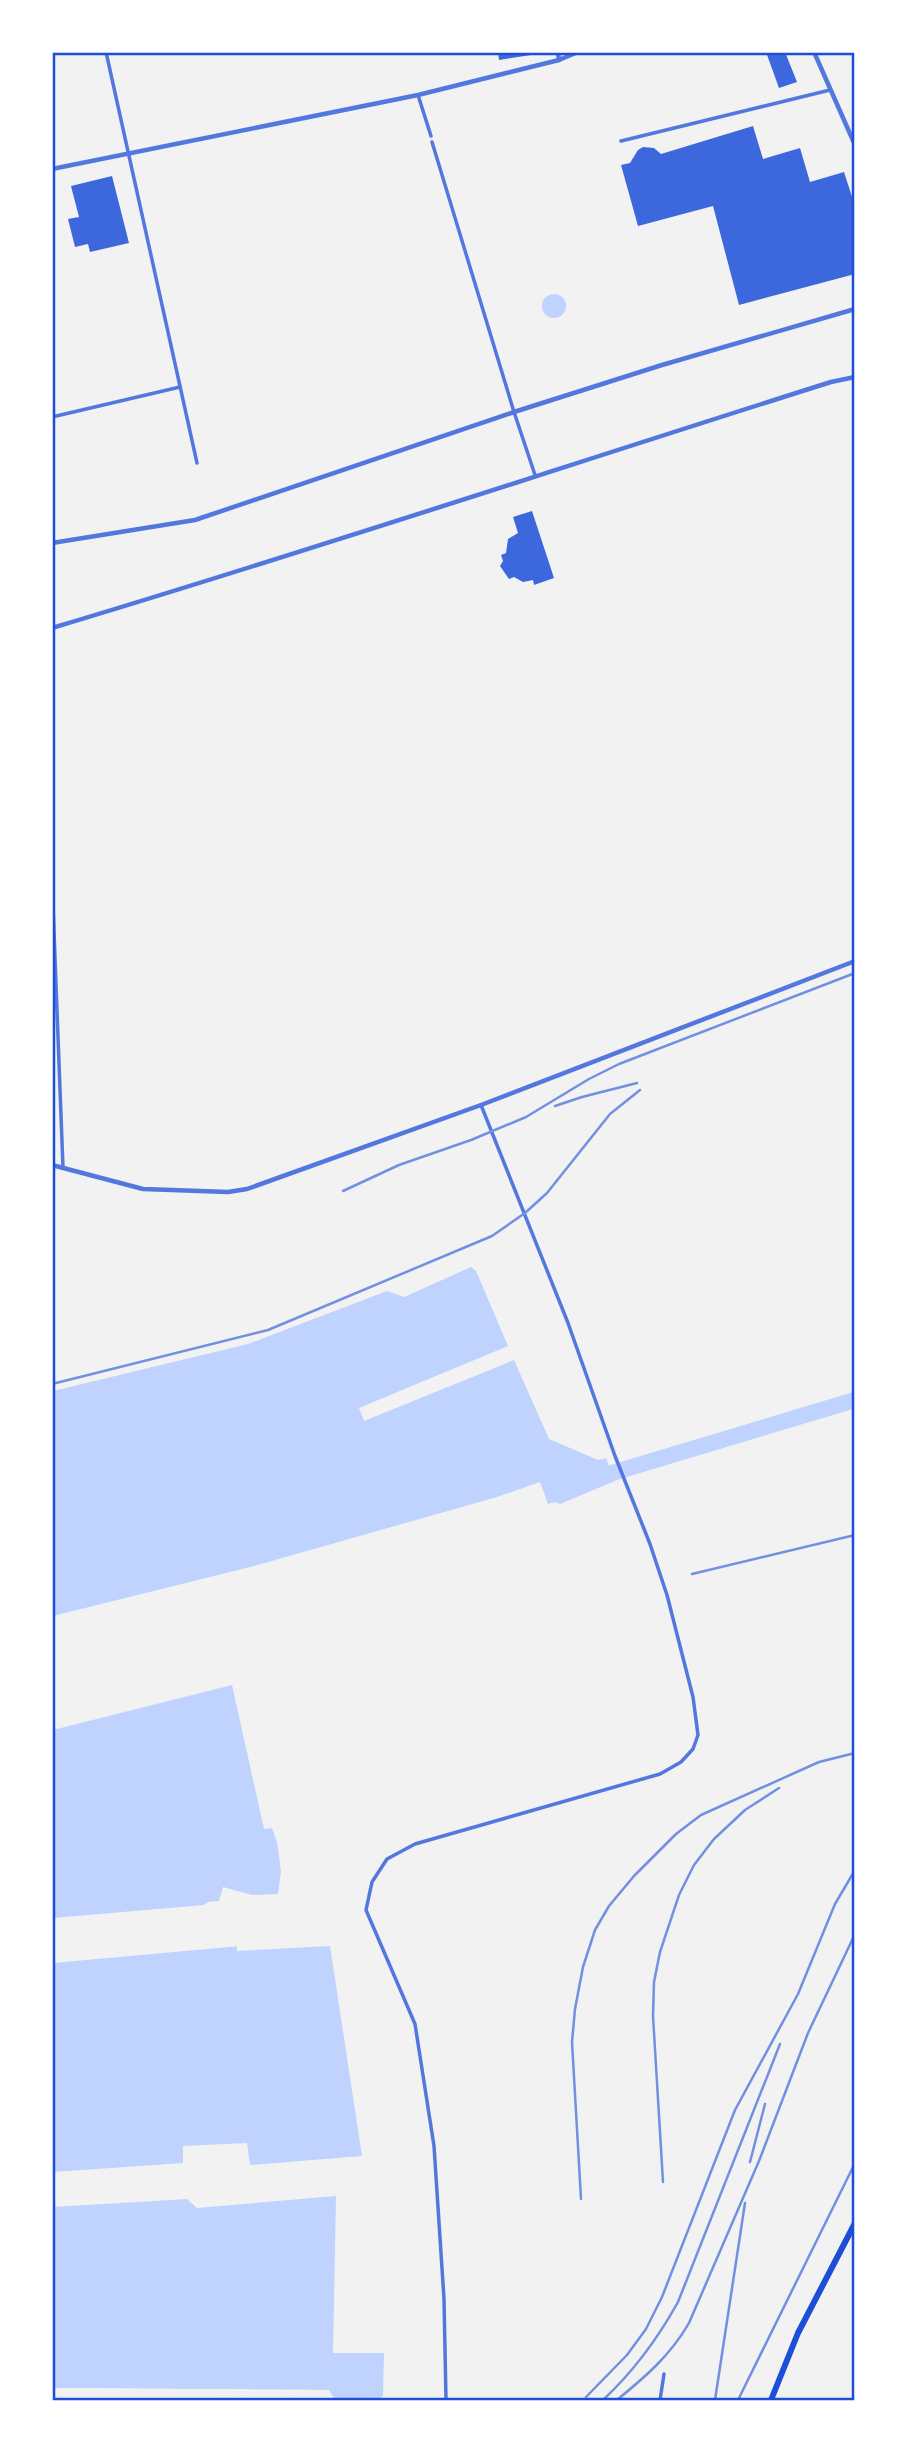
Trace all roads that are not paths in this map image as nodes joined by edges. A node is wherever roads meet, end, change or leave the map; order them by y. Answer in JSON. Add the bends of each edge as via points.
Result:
{"nodes":[{"id":1,"x":106,"y":52,"type":"edge"},
{"id":2,"x":558,"y":52,"type":"edge"},
{"id":3,"x":578,"y":52,"type":"edge"},
{"id":4,"x":814,"y":52,"type":"edge"},
{"id":5,"x":559,"y":60,"type":"junction"},
{"id":6,"x":830,"y":90,"type":"junction"},
{"id":7,"x":418,"y":95,"type":"junction"},
{"id":8,"x":430,"y":136,"type":"dead end"},
{"id":9,"x":621,"y":141,"type":"dead end"},
{"id":10,"x":432,"y":142,"type":"dead end"},
{"id":11,"x":855,"y":145,"type":"edge"},
{"id":12,"x":127,"y":153,"type":"junction"},
{"id":13,"x":52,"y":169,"type":"edge"},
{"id":14,"x":855,"y":309,"type":"edge"},
{"id":15,"x":855,"y":377,"type":"edge"},
{"id":16,"x":180,"y":387,"type":"junction"},
{"id":17,"x":514,"y":412,"type":"junction"},
{"id":18,"x":52,"y":417,"type":"edge"},
{"id":19,"x":197,"y":463,"type":"dead end"},
{"id":20,"x":535,"y":475,"type":"junction"},
{"id":21,"x":52,"y":542,"type":"edge"},
{"id":22,"x":52,"y":628,"type":"edge"},
{"id":23,"x":52,"y":879,"type":"edge"},
{"id":24,"x":855,"y":961,"type":"edge"},
{"id":25,"x":481,"y":1105,"type":"junction"},
{"id":26,"x":52,"y":1166,"type":"edge"},
{"id":27,"x":63,"y":1168,"type":"junction"},
{"id":28,"x":855,"y":2223,"type":"edge"},
{"id":29,"x":664,"y":2374,"type":"dead end"},
{"id":30,"x":446,"y":2400,"type":"edge"},
{"id":31,"x":660,"y":2400,"type":"edge"},
{"id":32,"x":771,"y":2400,"type":"edge"}],
"edges":[{"from":1,"to":12,"type":"street"},
{"from":2,"to":5,"type":"street"},
{"from":3,"to":5,"type":"street"},
{"from":4,"to":6,"type":"street"},
{"from":5,"to":7,"type":"street"},
{"from":6,"to":9,"type":"street"},
{"from":6,"to":11,"type":"street"},
{"from":7,"to":8,"type":"street"},
{"from":7,"to":12,"type":"street"},
{"from":10,"to":17,"type":"street"},
{"from":12,"to":13,"type":"street"},
{"from":12,"to":16,"type":"street"},
{"from":14,"to":17,"type":"street"},
{"from":15,"to":20,"type":"street"},
{"from":16,"to":18,"type":"street"},
{"from":16,"to":19,"type":"street"},
{"from":17,"to":20,"type":"street"},
{"from":17,"to":21,"type":"street","via":[[195,520]]},
{"from":20,"to":22,"type":"street"},
{"from":23,"to":27,"type":"street"},
{"from":24,"to":25,"type":"street"},
{"from":25,"to":27,"type":"street","via":[[228,1192],[143,1189]]},
{"from":25,"to":30,"type":"street","via":[[650,1544],[693,1697],[698,1735],[681,1762],[660,1774],[415,1844],[387,1859],[372,1882],[366,1910],[415,2024],[434,2146]]},
{"from":26,"to":27,"type":"street"},
{"from":28,"to":32,"type":"highway","via":[[797,2333]]},
{"from":29,"to":31,"type":"street"}]}
